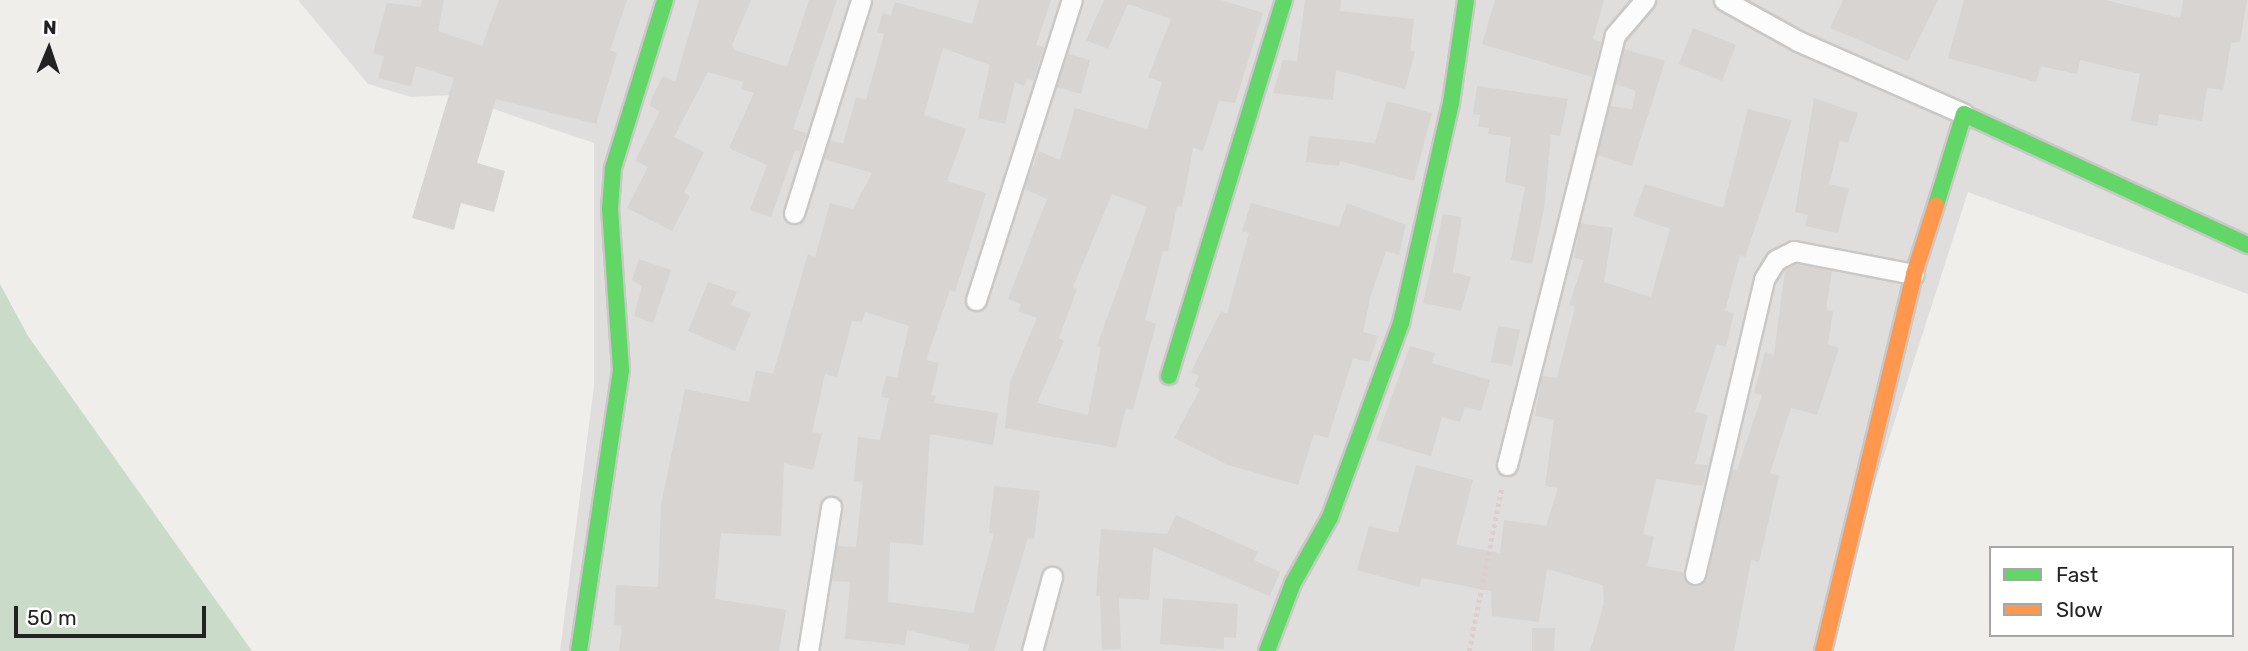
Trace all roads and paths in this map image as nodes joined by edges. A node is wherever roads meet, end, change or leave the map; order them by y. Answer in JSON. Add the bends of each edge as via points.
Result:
{"nodes":[{"id":1,"x":665,"y":0,"type":"edge"},
{"id":2,"x":861,"y":0,"type":"edge"},
{"id":3,"x":1072,"y":0,"type":"edge"},
{"id":4,"x":1284,"y":0,"type":"edge"},
{"id":5,"x":1466,"y":0,"type":"edge"},
{"id":6,"x":1645,"y":0,"type":"edge"},
{"id":7,"x":1724,"y":0,"type":"edge"},
{"id":8,"x":1964,"y":114,"type":"junction"},
{"id":9,"x":794,"y":213,"type":"dead end"},
{"id":10,"x":2248,"y":245,"type":"edge"},
{"id":11,"x":1914,"y":274,"type":"junction"},
{"id":12,"x":976,"y":300,"type":"dead end"},
{"id":13,"x":1169,"y":376,"type":"dead end"},
{"id":14,"x":1507,"y":465,"type":"joint"},
{"id":15,"x":831,"y":507,"type":"dead end"},
{"id":16,"x":1695,"y":574,"type":"dead end"},
{"id":17,"x":1052,"y":577,"type":"dead end"},
{"id":18,"x":579,"y":651,"type":"edge"},
{"id":19,"x":808,"y":651,"type":"edge"},
{"id":20,"x":1032,"y":651,"type":"edge"},
{"id":21,"x":1267,"y":651,"type":"edge"},
{"id":22,"x":1469,"y":651,"type":"edge"},
{"id":23,"x":1823,"y":651,"type":"edge"}],
"edges":[{"from":1,"to":18,"type":"street","via":[[613,167],[610,209],[621,370]]},
{"from":2,"to":9,"type":"street"},
{"from":3,"to":12,"type":"street"},
{"from":4,"to":13,"type":"street"},
{"from":5,"to":21,"type":"street","via":[[1451,103],[1401,323],[1330,517],[1293,583]]},
{"from":6,"to":14,"type":"street","via":[[1615,35]]},
{"from":7,"to":8,"type":"street","via":[[1798,41]]},
{"from":8,"to":10,"type":"street"},
{"from":8,"to":11,"type":"street"},
{"from":11,"to":16,"type":"street","via":[[1794,251],[1776,260],[1764,279]]},
{"from":11,"to":23,"type":"street"},
{"from":14,"to":22,"type":"path"},
{"from":15,"to":19,"type":"street"},
{"from":17,"to":20,"type":"street"}]}
